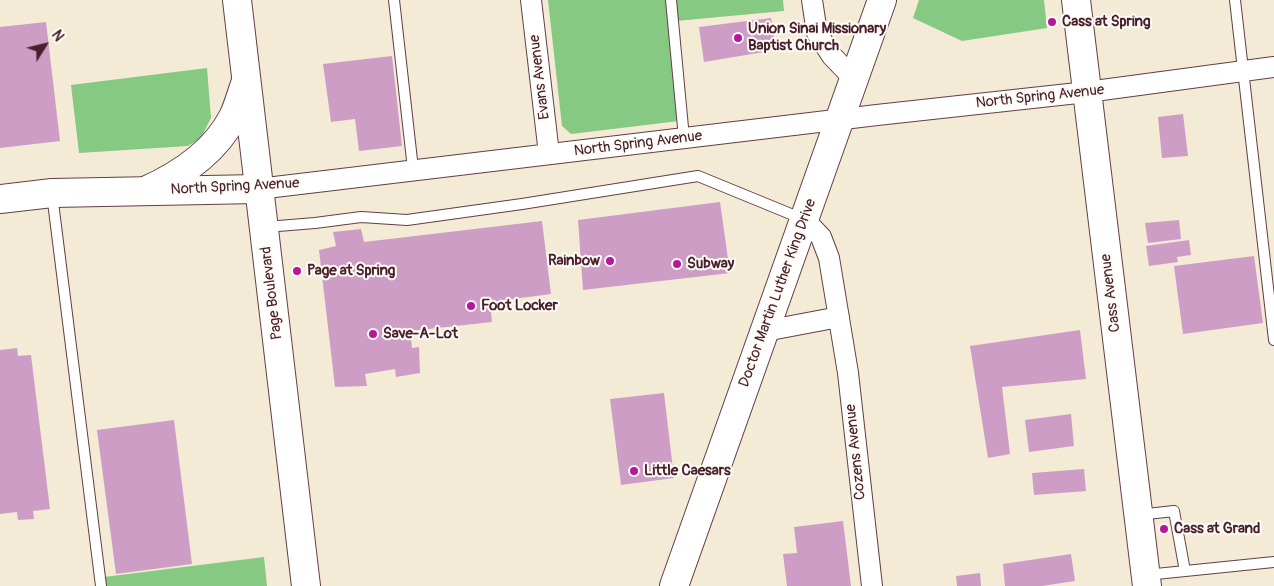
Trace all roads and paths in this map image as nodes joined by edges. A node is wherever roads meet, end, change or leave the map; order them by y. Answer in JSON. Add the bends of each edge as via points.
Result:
{"nodes":[{"id":1,"x":237,"y":0,"type":"edge"},
{"id":2,"x":394,"y":0,"type":"edge"},
{"id":3,"x":531,"y":0,"type":"edge"},
{"id":4,"x":670,"y":0,"type":"edge"},
{"id":5,"x":812,"y":0,"type":"edge"},
{"id":6,"x":882,"y":0,"type":"edge"},
{"id":7,"x":1076,"y":0,"type":"edge"},
{"id":8,"x":1235,"y":0,"type":"edge"},
{"id":9,"x":1274,"y":68,"type":"edge"},
{"id":10,"x":1243,"y":71,"type":"junction"},
{"id":11,"x":854,"y":79,"type":"junction"},
{"id":12,"x":246,"y":80,"type":"junction"},
{"id":13,"x":1087,"y":92,"type":"junction"},
{"id":14,"x":840,"y":119,"type":"junction"},
{"id":15,"x":684,"y":138,"type":"junction"},
{"id":16,"x":548,"y":154,"type":"junction"},
{"id":17,"x":413,"y":169,"type":"junction"},
{"id":18,"x":258,"y":189,"type":"junction"},
{"id":19,"x":146,"y":191,"type":"junction"},
{"id":20,"x":52,"y":193,"type":"junction"},
{"id":21,"x":0,"y":199,"type":"edge"},
{"id":22,"x":804,"y":219,"type":"junction"},
{"id":23,"x":264,"y":228,"type":"junction"},
{"id":24,"x":839,"y":317,"type":"junction"},
{"id":25,"x":765,"y":330,"type":"junction"},
{"id":26,"x":1274,"y":340,"type":"edge"},
{"id":27,"x":1138,"y":515,"type":"junction"},
{"id":28,"x":1274,"y":562,"type":"edge"},
{"id":29,"x":1185,"y":571,"type":"junction"},
{"id":30,"x":1146,"y":580,"type":"edge"},
{"id":31,"x":101,"y":586,"type":"edge"},
{"id":32,"x":306,"y":586,"type":"edge"},
{"id":33,"x":674,"y":586,"type":"edge"},
{"id":34,"x":872,"y":586,"type":"edge"}],
"edges":[{"from":1,"to":12,"type":"main road","name":"Page Boulevard"},
{"from":2,"to":17,"type":"lane"},
{"from":3,"to":16,"type":"street","name":"Evans Avenue"},
{"from":4,"to":15,"type":"lane"},
{"from":5,"to":11,"type":"street","via":[[817,33],[832,56]]},
{"from":6,"to":11,"type":"main road","name":"Doctor Martin Luther King Drive"},
{"from":7,"to":13,"type":"main road","name":"Cass Avenue"},
{"from":8,"to":10,"type":"lane"},
{"from":9,"to":10,"type":"street","name":"North Spring Avenue"},
{"from":10,"to":13,"type":"street","name":"North Spring Avenue"},
{"from":10,"to":26,"type":"lane"},
{"from":11,"to":14,"type":"main road","name":"Doctor Martin Luther King Drive"},
{"from":12,"to":18,"type":"main road","name":"Page Boulevard"},
{"from":12,"to":19,"type":"main road","via":[[234,115],[220,138],[169,181]]},
{"from":13,"to":14,"type":"street","name":"North Spring Avenue"},
{"from":13,"to":27,"type":"main road","name":"Cass Avenue"},
{"from":14,"to":15,"type":"street","name":"North Spring Avenue"},
{"from":14,"to":22,"type":"main road","name":"Doctor Martin Luther King Drive"},
{"from":15,"to":16,"type":"street","name":"North Spring Avenue"},
{"from":16,"to":17,"type":"street","name":"North Spring Avenue"},
{"from":17,"to":18,"type":"street","name":"North Spring Avenue"},
{"from":18,"to":19,"type":"main road","name":"North Spring Avenue"},
{"from":18,"to":23,"type":"main road","name":"Page Boulevard"},
{"from":19,"to":20,"type":"main road","name":"North Spring Avenue"},
{"from":20,"to":21,"type":"main road","name":"North Spring Avenue"},
{"from":20,"to":31,"type":"lane"},
{"from":22,"to":23,"type":"lane","via":[[698,176],[407,220],[361,217]]},
{"from":22,"to":24,"type":"street","name":"Cozens Avenue","via":[[820,237],[829,258]]},
{"from":22,"to":25,"type":"main road","name":"Doctor Martin Luther King Drive"},
{"from":23,"to":32,"type":"main road","name":"Page Boulevard"},
{"from":24,"to":25,"type":"street"},
{"from":24,"to":34,"type":"street","name":"Cozens Avenue"},
{"from":25,"to":33,"type":"main road","name":"Doctor Martin Luther King Drive"},
{"from":27,"to":29,"type":"lane","via":[[1174,511]]},
{"from":27,"to":30,"type":"main road","name":"Cass Avenue"},
{"from":28,"to":29,"type":"lane"},
{"from":29,"to":30,"type":"lane"}]}
